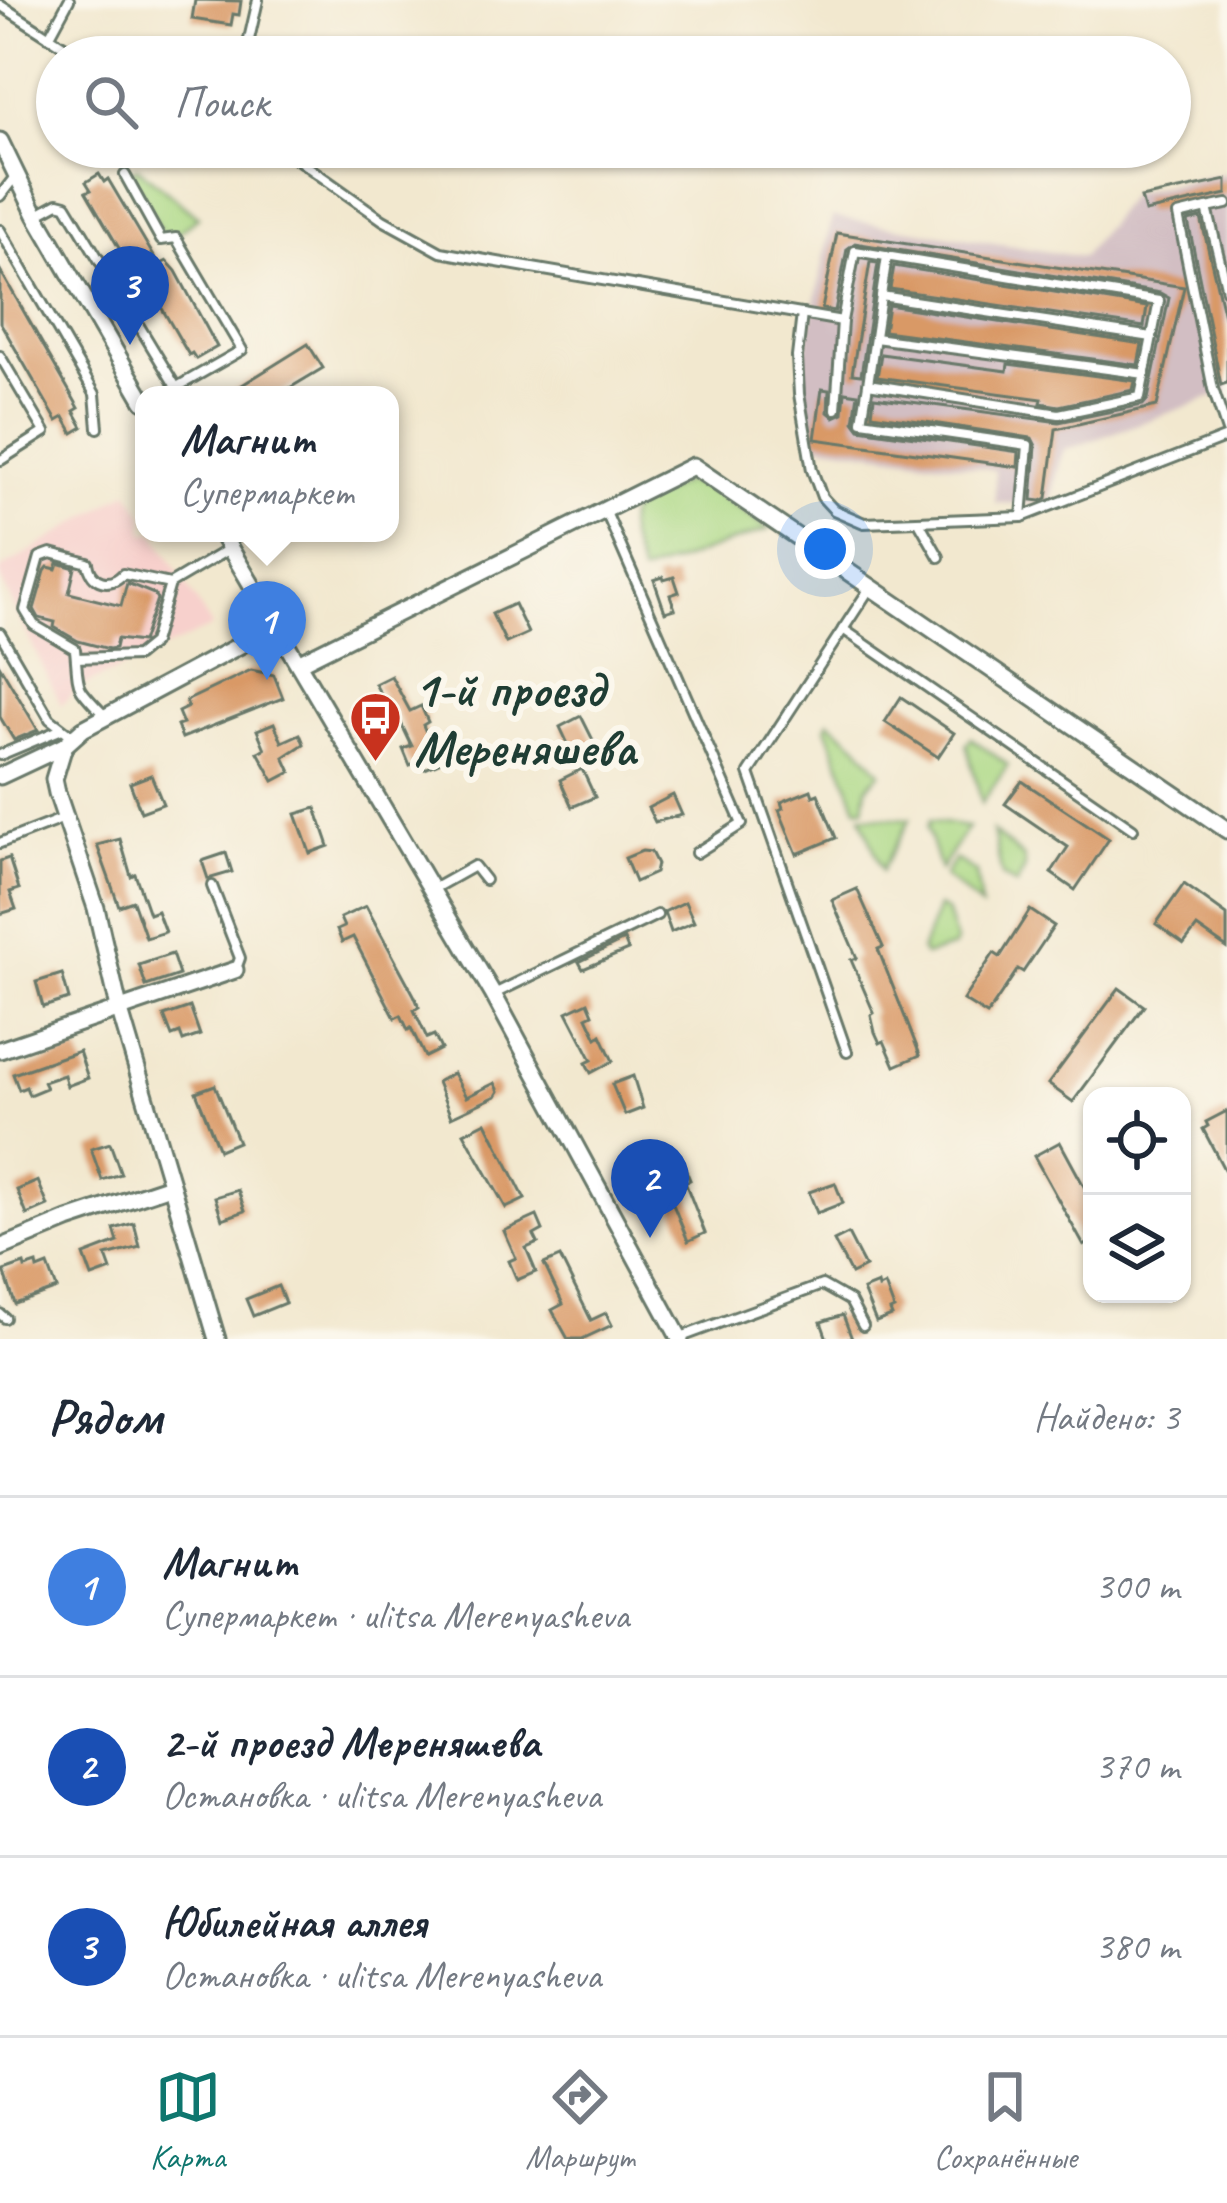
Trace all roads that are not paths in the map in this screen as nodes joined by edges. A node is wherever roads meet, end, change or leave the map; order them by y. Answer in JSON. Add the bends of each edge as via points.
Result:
{"nodes":[{"id":1,"x":69,"y":0,"type":"edge"},
{"id":2,"x":258,"y":0,"type":"edge"},
{"id":3,"x":0,"y":5,"type":"edge"},
{"id":4,"x":47,"y":36,"type":"edge"},
{"id":5,"x":50,"y":36,"type":"edge"},
{"id":6,"x":249,"y":36,"type":"edge"},
{"id":7,"x":0,"y":141,"type":"edge"},
{"id":8,"x":310,"y":168,"type":"edge"},
{"id":9,"x":125,"y":175,"type":"dead end"},
{"id":10,"x":15,"y":176,"type":"junction"},
{"id":11,"x":0,"y":196,"type":"edge"},
{"id":12,"x":1227,"y":204,"type":"edge"},
{"id":13,"x":1208,"y":208,"type":"junction"},
{"id":14,"x":36,"y":215,"type":"junction"},
{"id":15,"x":0,"y":230,"type":"edge"},
{"id":16,"x":887,"y":256,"type":"junction"},
{"id":17,"x":1227,"y":290,"type":"edge"},
{"id":18,"x":881,"y":296,"type":"junction"},
{"id":19,"x":802,"y":314,"type":"junction"},
{"id":20,"x":842,"y":321,"type":"junction"},
{"id":21,"x":1152,"y":337,"type":"junction"},
{"id":22,"x":874,"y":338,"type":"junction"},
{"id":23,"x":0,"y":356,"type":"edge"},
{"id":24,"x":1144,"y":374,"type":"junction"},
{"id":25,"x":868,"y":384,"type":"junction"},
{"id":26,"x":135,"y":386,"type":"edge"},
{"id":27,"x":175,"y":386,"type":"edge"},
{"id":28,"x":178,"y":386,"type":"edge"},
{"id":29,"x":836,"y":409,"type":"dead end"},
{"id":30,"x":98,"y":428,"type":"dead end"},
{"id":31,"x":1227,"y":434,"type":"edge"},
{"id":32,"x":2,"y":460,"type":"edge"},
{"id":33,"x":605,"y":510,"type":"junction"},
{"id":34,"x":1022,"y":517,"type":"junction"},
{"id":35,"x":919,"y":521,"type":"junction"},
{"id":36,"x":225,"y":542,"type":"edge"},
{"id":37,"x":227,"y":542,"type":"edge"},
{"id":38,"x":940,"y":557,"type":"dead end"},
{"id":39,"x":170,"y":584,"type":"junction"},
{"id":40,"x":871,"y":587,"type":"junction"},
{"id":41,"x":276,"y":626,"type":"junction"},
{"id":42,"x":843,"y":629,"type":"junction"},
{"id":43,"x":0,"y":633,"type":"edge"},
{"id":44,"x":76,"y":658,"type":"junction"},
{"id":45,"x":298,"y":663,"type":"junction"},
{"id":46,"x":105,"y":716,"type":"junction"},
{"id":47,"x":67,"y":737,"type":"junction"},
{"id":48,"x":0,"y":755,"type":"edge"},
{"id":49,"x":0,"y":776,"type":"edge"},
{"id":50,"x":64,"y":818,"type":"junction"},
{"id":51,"x":1133,"y":829,"type":"dead end"},
{"id":52,"x":1227,"y":830,"type":"edge"},
{"id":53,"x":0,"y":843,"type":"edge"},
{"id":54,"x":696,"y":853,"type":"dead end"},
{"id":55,"x":485,"y":880,"type":"dead end"},
{"id":56,"x":212,"y":886,"type":"dead end"},
{"id":57,"x":432,"y":890,"type":"junction"},
{"id":58,"x":657,"y":915,"type":"dead end"},
{"id":59,"x":235,"y":970,"type":"joint"},
{"id":60,"x":493,"y":994,"type":"junction"},
{"id":61,"x":119,"y":1009,"type":"junction"},
{"id":62,"x":0,"y":1050,"type":"edge"},
{"id":63,"x":847,"y":1052,"type":"dead end"},
{"id":64,"x":170,"y":1186,"type":"junction"},
{"id":65,"x":0,"y":1248,"type":"edge"},
{"id":66,"x":863,"y":1326,"type":"dead end"},
{"id":67,"x":678,"y":1338,"type":"edge"},
{"id":68,"x":217,"y":1339,"type":"edge"}],
"edges":[{"from":1,"to":5,"type":"lane"},
{"from":2,"to":6,"type":"lane"},
{"from":3,"to":4,"type":"lane"},
{"from":7,"to":10,"type":"street"},
{"from":8,"to":19,"type":"lane","via":[[441,252]]},
{"from":9,"to":28,"type":"lane","via":[[161,240],[176,238],[242,350]]},
{"from":10,"to":11,"type":"lane"},
{"from":10,"to":14,"type":"street"},
{"from":12,"to":13,"type":"lane"},
{"from":13,"to":17,"type":"lane"},
{"from":13,"to":31,"type":"lane","via":[[1178,215]]},
{"from":14,"to":26,"type":"street"},
{"from":14,"to":27,"type":"lane","via":[[66,205]]},
{"from":15,"to":30,"type":"lane","via":[[95,394]]},
{"from":16,"to":18,"type":"lane"},
{"from":16,"to":20,"type":"lane","via":[[855,251]]},
{"from":16,"to":21,"type":"lane","via":[[1159,301]]},
{"from":18,"to":21,"type":"lane"},
{"from":18,"to":22,"type":"lane"},
{"from":19,"to":20,"type":"lane"},
{"from":19,"to":35,"type":"lane","via":[[799,394],[822,497],[864,523]]},
{"from":20,"to":29,"type":"lane"},
{"from":21,"to":24,"type":"lane"},
{"from":22,"to":24,"type":"lane"},
{"from":22,"to":25,"type":"lane"},
{"from":23,"to":32,"type":"lane","via":[[45,432]]},
{"from":24,"to":25,"type":"lane","via":[[1140,397],[1059,413]]},
{"from":25,"to":34,"type":"lane","via":[[862,421],[1028,445]]},
{"from":31,"to":34,"type":"lane"},
{"from":33,"to":40,"type":"street","via":[[693,466]]},
{"from":33,"to":45,"type":"street"},
{"from":33,"to":54,"type":"lane","via":[[742,824]]},
{"from":34,"to":35,"type":"lane"},
{"from":35,"to":38,"type":"lane"},
{"from":36,"to":39,"type":"lane"},
{"from":37,"to":41,"type":"street"},
{"from":39,"to":44,"type":"lane","via":[[153,643],[137,656]]},
{"from":39,"to":44,"type":"lane","via":[[123,574],[100,581],[88,563],[40,556],[25,610]]},
{"from":40,"to":42,"type":"lane"},
{"from":40,"to":52,"type":"street"},
{"from":41,"to":45,"type":"street"},
{"from":41,"to":46,"type":"street"},
{"from":42,"to":51,"type":"lane"},
{"from":42,"to":63,"type":"lane","via":[[748,775]]},
{"from":43,"to":47,"type":"lane"},
{"from":44,"to":46,"type":"lane","via":[[78,688]]},
{"from":45,"to":57,"type":"street"},
{"from":46,"to":47,"type":"street"},
{"from":47,"to":48,"type":"lane"},
{"from":47,"to":49,"type":"street"},
{"from":47,"to":50,"type":"street","via":[[54,779]]},
{"from":50,"to":53,"type":"lane"},
{"from":50,"to":61,"type":"street"},
{"from":55,"to":57,"type":"lane","via":[[474,866]]},
{"from":56,"to":59,"type":"lane","via":[[240,958]]},
{"from":57,"to":60,"type":"street"},
{"from":58,"to":60,"type":"lane"},
{"from":59,"to":61,"type":"street"},
{"from":60,"to":67,"type":"street"},
{"from":61,"to":62,"type":"street"},
{"from":61,"to":64,"type":"street"},
{"from":64,"to":65,"type":"street"},
{"from":64,"to":68,"type":"street"},
{"from":66,"to":67,"type":"lane","via":[[844,1295],[822,1286]]}]}
